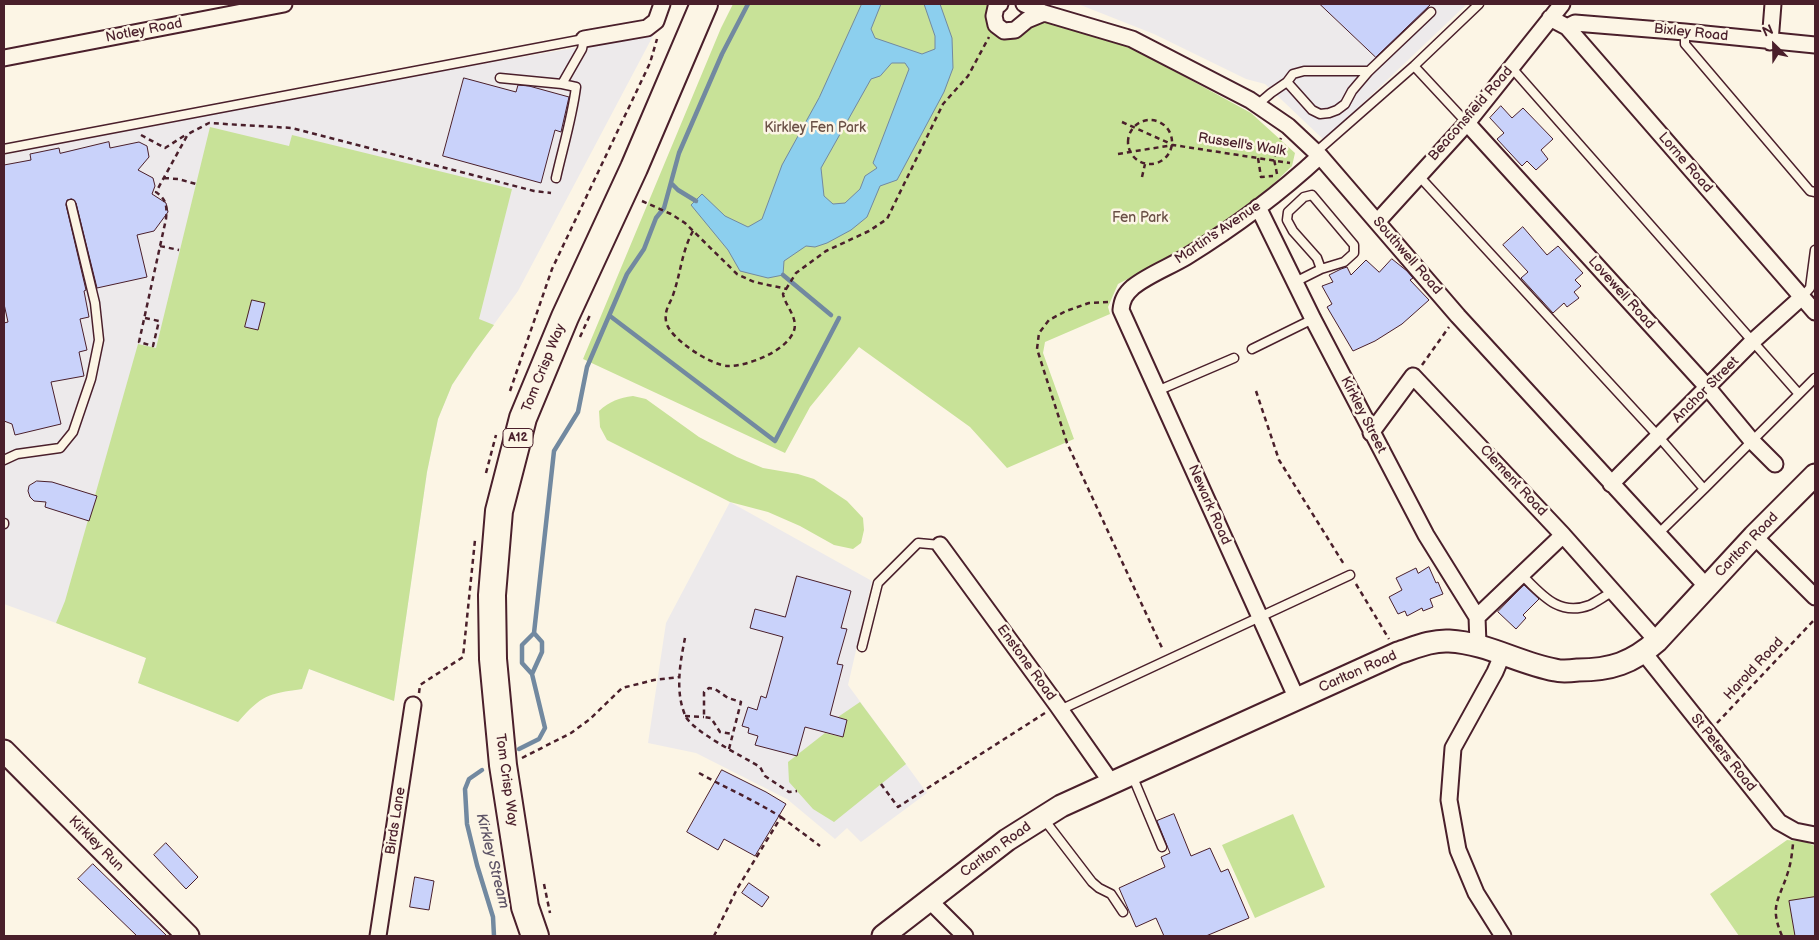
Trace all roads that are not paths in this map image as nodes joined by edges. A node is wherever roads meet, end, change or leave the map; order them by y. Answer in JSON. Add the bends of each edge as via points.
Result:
{"nodes":[{"id":1,"x":284,"y":4,"type":"edge"},
{"id":2,"x":662,"y":4,"type":"edge"},
{"id":3,"x":704,"y":4,"type":"edge"},
{"id":4,"x":1000,"y":4,"type":"edge"},
{"id":5,"x":1024,"y":4,"type":"edge"},
{"id":6,"x":1479,"y":4,"type":"edge"},
{"id":7,"x":1562,"y":4,"type":"edge"},
{"id":8,"x":1773,"y":4,"type":"edge"},
{"id":9,"x":1431,"y":12,"type":"dead end"},
{"id":10,"x":1044,"y":13,"type":"junction"},
{"id":11,"x":1550,"y":18,"type":"junction"},
{"id":12,"x":1567,"y":27,"type":"junction"},
{"id":13,"x":1685,"y":32,"type":"junction"},
{"id":14,"x":584,"y":39,"type":"junction"},
{"id":15,"x":1770,"y":42,"type":"junction"},
{"id":16,"x":1815,"y":46,"type":"edge"},
{"id":17,"x":4,"y":58,"type":"edge"},
{"id":18,"x":1414,"y":66,"type":"junction"},
{"id":19,"x":1511,"y":67,"type":"junction"},
{"id":20,"x":1369,"y":71,"type":"junction"},
{"id":21,"x":500,"y":78,"type":"dead end"},
{"id":22,"x":1287,"y":82,"type":"junction"},
{"id":23,"x":562,"y":84,"type":"junction"},
{"id":24,"x":1257,"y":105,"type":"junction"},
{"id":25,"x":1467,"y":123,"type":"junction"},
{"id":26,"x":4,"y":149,"type":"edge"},
{"id":27,"x":1318,"y":154,"type":"junction"},
{"id":28,"x":1418,"y":175,"type":"junction"},
{"id":29,"x":556,"y":178,"type":"dead end"},
{"id":30,"x":1815,"y":192,"type":"edge"},
{"id":31,"x":72,"y":204,"type":"dead end"},
{"id":32,"x":1258,"y":207,"type":"junction"},
{"id":33,"x":1377,"y":222,"type":"junction"},
{"id":34,"x":1815,"y":250,"type":"edge"},
{"id":35,"x":1321,"y":270,"type":"junction"},
{"id":36,"x":1295,"y":282,"type":"junction"},
{"id":37,"x":1802,"y":297,"type":"junction"},
{"id":38,"x":1121,"y":306,"type":"joint"},
{"id":39,"x":1815,"y":312,"type":"edge"},
{"id":40,"x":1313,"y":319,"type":"junction"},
{"id":41,"x":1752,"y":342,"type":"junction"},
{"id":42,"x":1252,"y":349,"type":"dead end"},
{"id":43,"x":1234,"y":358,"type":"dead end"},
{"id":44,"x":1815,"y":378,"type":"edge"},
{"id":45,"x":1708,"y":388,"type":"junction"},
{"id":46,"x":1157,"y":391,"type":"junction"},
{"id":47,"x":1799,"y":394,"type":"junction"},
{"id":48,"x":1371,"y":433,"type":"junction"},
{"id":49,"x":1658,"y":437,"type":"junction"},
{"id":50,"x":1752,"y":441,"type":"junction"},
{"id":51,"x":4,"y":460,"type":"edge"},
{"id":52,"x":1775,"y":464,"type":"dead end"},
{"id":53,"x":1815,"y":475,"type":"edge"},
{"id":54,"x":1612,"y":484,"type":"junction"},
{"id":55,"x":1704,"y":488,"type":"junction"},
{"id":56,"x":1658,"y":534,"type":"junction"},
{"id":57,"x":1563,"y":535,"type":"junction"},
{"id":58,"x":1754,"y":536,"type":"junction"},
{"id":59,"x":940,"y":545,"type":"joint"},
{"id":60,"x":1350,"y":575,"type":"road end"},
{"id":61,"x":1522,"y":575,"type":"junction"},
{"id":62,"x":1707,"y":587,"type":"junction"},
{"id":63,"x":1614,"y":591,"type":"junction"},
{"id":64,"x":1815,"y":597,"type":"edge"},
{"id":65,"x":1260,"y":617,"type":"junction"},
{"id":66,"x":1478,"y":617,"type":"junction"},
{"id":67,"x":1478,"y":644,"type":"junction"},
{"id":68,"x":862,"y":647,"type":"dead end"},
{"id":69,"x":1650,"y":647,"type":"junction"},
{"id":70,"x":1504,"y":653,"type":"junction"},
{"id":71,"x":1297,"y":699,"type":"junction"},
{"id":72,"x":413,"y":705,"type":"dead end"},
{"id":73,"x":1058,"y":708,"type":"junction"},
{"id":74,"x":4,"y":751,"type":"edge"},
{"id":75,"x":1131,"y":773,"type":"junction"},
{"id":76,"x":1111,"y":782,"type":"junction"},
{"id":77,"x":1042,"y":817,"type":"junction"},
{"id":78,"x":1815,"y":835,"type":"edge"},
{"id":79,"x":1162,"y":847,"type":"dead end"},
{"id":80,"x":929,"y":900,"type":"junction"},
{"id":81,"x":525,"y":907,"type":"junction"},
{"id":82,"x":1123,"y":912,"type":"dead end"},
{"id":83,"x":543,"y":927,"type":"edge"},
{"id":84,"x":188,"y":936,"type":"edge"},
{"id":85,"x":378,"y":936,"type":"edge"},
{"id":86,"x":524,"y":936,"type":"edge"},
{"id":87,"x":882,"y":936,"type":"edge"},
{"id":88,"x":965,"y":936,"type":"edge"},
{"id":89,"x":1503,"y":936,"type":"edge"}],
"edges":[{"from":1,"to":17,"type":"street","name":"Notley Road"},
{"from":2,"to":14,"type":"street","via":[[656,21],[647,28]]},
{"from":3,"to":81,"type":"highway","name":"Tom Crisp Way","number":"A12","via":[[523,418],[499,511],[492,595],[493,659],[503,765]]},
{"from":4,"to":10,"type":"street","via":[[994,16],[996,25],[1004,31],[1015,30],[1027,20]]},
{"from":5,"to":10,"type":"street","name":"Southwell Road"},
{"from":6,"to":18,"type":"lane"},
{"from":7,"to":11,"type":"street","name":"Beaconsfield Road"},
{"from":8,"to":15,"type":"street"},
{"from":9,"to":20,"type":"lane"},
{"from":10,"to":24,"type":"street","name":"Southwell Road","via":[[1132,40]]},
{"from":11,"to":12,"type":"street","name":"Lorne Road"},
{"from":11,"to":19,"type":"street","name":"Beaconsfield Road"},
{"from":12,"to":13,"type":"street","name":"Bixley Road","via":[[1574,23]]},
{"from":12,"to":37,"type":"street","name":"Lorne Road"},
{"from":13,"to":15,"type":"street","name":"Bixley Road"},
{"from":13,"to":30,"type":"lane","via":[[1685,44],[1810,191]]},
{"from":14,"to":23,"type":"lane","via":[[582,49]]},
{"from":14,"to":26,"type":"lane"},
{"from":15,"to":16,"type":"street","name":"Bixley Road"},
{"from":18,"to":25,"type":"lane"},
{"from":18,"to":27,"type":"lane"},
{"from":19,"to":25,"type":"street","name":"Beaconsfield Road"},
{"from":19,"to":41,"type":"lane"},
{"from":20,"to":22,"type":"lane","via":[[1304,71],[1292,74]]},
{"from":20,"to":22,"type":"lane","via":[[1345,104],[1329,113],[1320,114],[1312,110]]},
{"from":21,"to":23,"type":"lane"},
{"from":22,"to":24,"type":"lane"},
{"from":23,"to":29,"type":"lane","via":[[576,87]]},
{"from":24,"to":27,"type":"street","name":"Southwell Road","via":[[1288,126]]},
{"from":25,"to":28,"type":"street","name":"Beaconsfield Road"},
{"from":25,"to":45,"type":"street","name":"Lovewell Road"},
{"from":27,"to":32,"type":"street","name":"Martin's Avenue","via":[[1308,167]]},
{"from":27,"to":33,"type":"street","name":"Southwell Road"},
{"from":28,"to":33,"type":"street","name":"Beaconsfield Road"},
{"from":28,"to":49,"type":"lane"},
{"from":31,"to":51,"type":"lane","via":[[95,303],[99,340],[91,379],[73,432],[60,448],[17,454]]},
{"from":32,"to":36,"type":"street","name":"Kirkley Street"},
{"from":32,"to":38,"type":"street","name":"Martin's Avenue","via":[[1186,257],[1134,286],[1126,293]]},
{"from":33,"to":54,"type":"street","name":"Southwell Road"},
{"from":34,"to":37,"type":"lane","via":[[1810,288]]},
{"from":35,"to":35,"type":"lane","via":[[1317,258],[1287,220],[1288,212],[1304,197],[1312,195],[1354,245],[1354,253],[1344,262]]},
{"from":35,"to":36,"type":"lane"},
{"from":36,"to":40,"type":"street","name":"Kirkley Street"},
{"from":37,"to":39,"type":"street","name":"Lorne Road"},
{"from":37,"to":41,"type":"street","name":"Anchor Street"},
{"from":38,"to":46,"type":"street","name":"Newark Road"},
{"from":40,"to":42,"type":"lane"},
{"from":40,"to":48,"type":"street","name":"Kirkley Street"},
{"from":41,"to":45,"type":"street","name":"Anchor Street"},
{"from":41,"to":47,"type":"lane"},
{"from":43,"to":46,"type":"lane"},
{"from":44,"to":47,"type":"lane"},
{"from":45,"to":49,"type":"street","name":"Anchor Street"},
{"from":45,"to":50,"type":"street","name":"Lovewell Road"},
{"from":46,"to":65,"type":"street","name":"Newark Road"},
{"from":47,"to":50,"type":"lane"},
{"from":48,"to":57,"type":"street","name":"Clement Road","via":[[1413,376]]},
{"from":48,"to":66,"type":"street","name":"Kirkley Street","via":[[1426,535]]},
{"from":49,"to":54,"type":"street","name":"Anchor Street"},
{"from":49,"to":55,"type":"lane"},
{"from":50,"to":52,"type":"street","name":"Lovewell Road"},
{"from":50,"to":55,"type":"lane"},
{"from":53,"to":58,"type":"street","name":"Carlton Road"},
{"from":54,"to":56,"type":"street","name":"Southwell Road"},
{"from":55,"to":56,"type":"lane"},
{"from":56,"to":62,"type":"street","name":"Southwell Road"},
{"from":57,"to":61,"type":"street"},
{"from":57,"to":63,"type":"street","name":"Clement Road"},
{"from":58,"to":62,"type":"street","name":"Carlton Road"},
{"from":58,"to":64,"type":"street"},
{"from":59,"to":68,"type":"lane","via":[[918,543],[878,583]]},
{"from":59,"to":73,"type":"street","name":"Enstone Road"},
{"from":60,"to":65,"type":"lane"},
{"from":61,"to":63,"type":"lane","via":[[1548,601],[1566,609],[1588,605]]},
{"from":61,"to":66,"type":"street"},
{"from":62,"to":69,"type":"street","name":"Carlton Road"},
{"from":63,"to":69,"type":"street","name":"Clement Road"},
{"from":65,"to":71,"type":"street","name":"Newark Road"},
{"from":65,"to":73,"type":"lane"},
{"from":66,"to":67,"type":"street"},
{"from":67,"to":70,"type":"street","name":"Carlton Road"},
{"from":67,"to":71,"type":"street","name":"Carlton Road","via":[[1437,641],[1398,653]]},
{"from":69,"to":70,"type":"street","name":"Carlton Road","via":[[1623,664],[1600,670],[1556,671]]},
{"from":69,"to":78,"type":"street","name":"St Peters Road","via":[[1707,733],[1779,822]]},
{"from":70,"to":89,"type":"street","via":[[1453,748],[1449,800],[1458,850],[1476,893]]},
{"from":71,"to":75,"type":"street","name":"Carlton Road"},
{"from":72,"to":85,"type":"street","name":"Birds Lane"},
{"from":73,"to":76,"type":"street","name":"Enstone Road"},
{"from":74,"to":84,"type":"street","name":"Kirkley Run"},
{"from":75,"to":76,"type":"street","name":"Carlton Road"},
{"from":75,"to":79,"type":"lane"},
{"from":76,"to":77,"type":"street","name":"Carlton Road"},
{"from":77,"to":80,"type":"street","name":"Carlton Road"},
{"from":77,"to":82,"type":"lane","via":[[1092,882],[1111,894]]},
{"from":80,"to":87,"type":"street","name":"Carlton Road"},
{"from":80,"to":88,"type":"street"},
{"from":81,"to":83,"type":"highway","name":"Tom Crisp Way","number":"A12"},
{"from":81,"to":86,"type":"highway","name":"Tom Crisp Way","number":"A12"}]}
